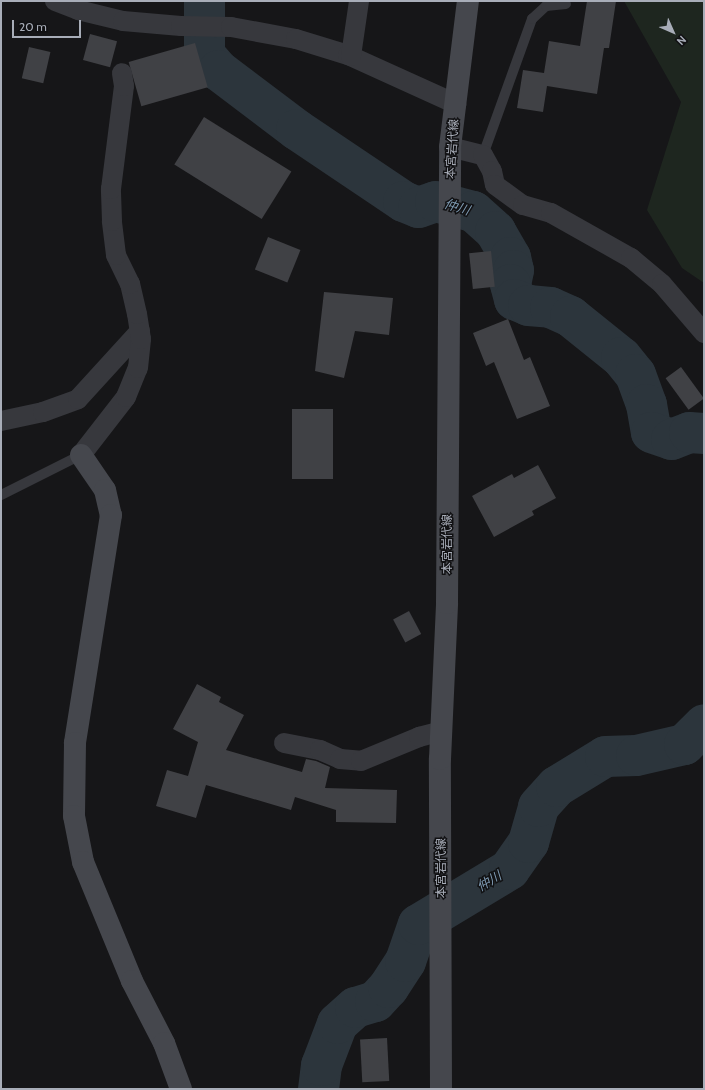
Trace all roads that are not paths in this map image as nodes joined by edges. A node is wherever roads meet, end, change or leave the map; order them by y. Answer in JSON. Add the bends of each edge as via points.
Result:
{"nodes":[{"id":1,"x":56,"y":1,"type":"edge"},
{"id":2,"x":359,"y":1,"type":"edge"},
{"id":3,"x":468,"y":1,"type":"edge"},
{"id":4,"x":566,"y":4,"type":"dead end"},
{"id":5,"x":351,"y":56,"type":"junction"},
{"id":6,"x":122,"y":73,"type":"dead end"},
{"id":7,"x":456,"y":104,"type":"junction"},
{"id":8,"x":450,"y":147,"type":"junction"},
{"id":9,"x":483,"y":155,"type":"junction"},
{"id":10,"x":140,"y":331,"type":"junction"},
{"id":11,"x":704,"y":332,"type":"edge"},
{"id":12,"x":1,"y":421,"type":"edge"},
{"id":13,"x":80,"y":455,"type":"junction"},
{"id":14,"x":1,"y":495,"type":"edge"},
{"id":15,"x":442,"y":731,"type":"junction"},
{"id":16,"x":284,"y":743,"type":"dead end"},
{"id":17,"x":181,"y":1089,"type":"edge"},
{"id":18,"x":441,"y":1089,"type":"edge"}],
"edges":[{"from":1,"to":5,"type":"street","via":[[78,10],[123,21],[256,30]]},
{"from":2,"to":5,"type":"street"},
{"from":3,"to":7,"type":"main road","name":"本宮岩代線"},
{"from":4,"to":9,"type":"lane","via":[[546,6],[532,19]]},
{"from":5,"to":7,"type":"street"},
{"from":6,"to":10,"type":"street","via":[[124,86],[111,190],[112,221],[116,254],[130,284]]},
{"from":7,"to":8,"type":"main road","name":"本宮岩代線"},
{"from":8,"to":9,"type":"street"},
{"from":8,"to":15,"type":"main road","name":"本宮岩代線","via":[[447,603]]},
{"from":9,"to":11,"type":"street","via":[[496,185],[504,192],[523,205],[551,213],[577,226],[631,258],[662,284]]},
{"from":10,"to":12,"type":"street","via":[[78,398],[43,412]]},
{"from":10,"to":13,"type":"street","via":[[138,368],[126,397]]},
{"from":13,"to":14,"type":"lane"},
{"from":13,"to":17,"type":"main road","via":[[105,490],[111,515],[74,743],[74,816],[83,862],[132,981],[164,1043]]},
{"from":15,"to":16,"type":"street","via":[[418,737],[361,761],[340,759],[320,750]]},
{"from":15,"to":18,"type":"main road","name":"本宮岩代線"}]}
